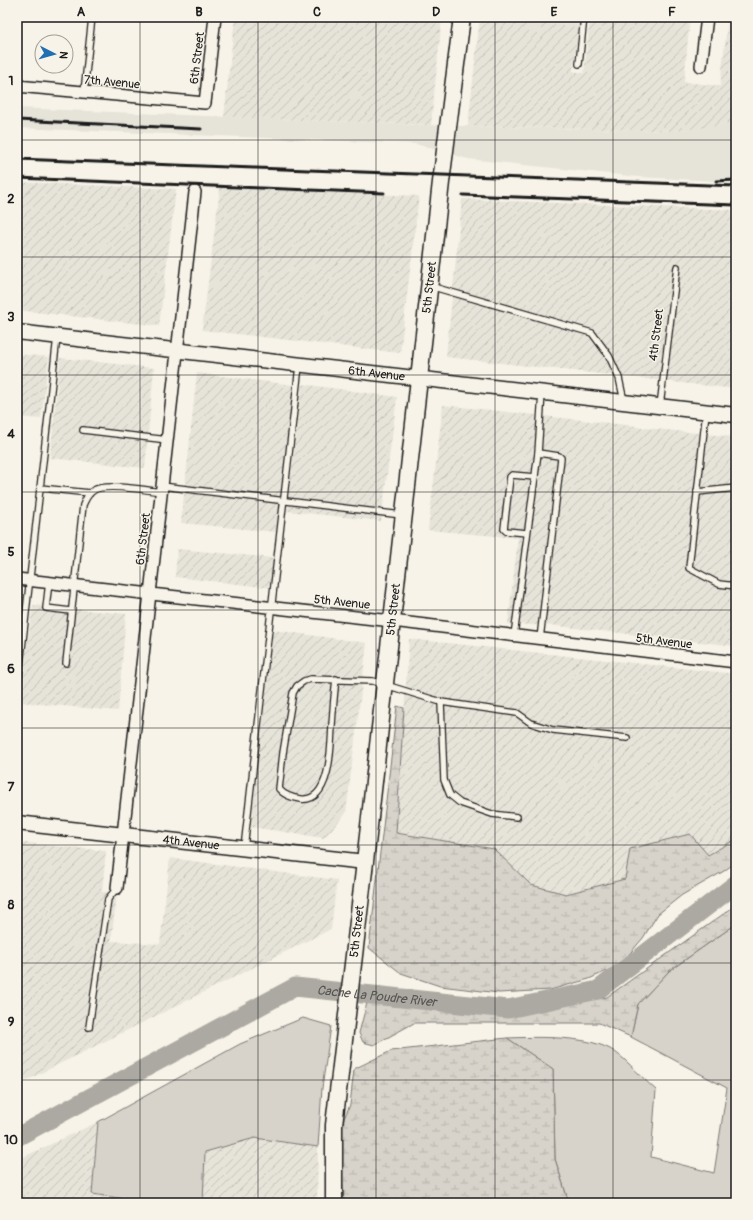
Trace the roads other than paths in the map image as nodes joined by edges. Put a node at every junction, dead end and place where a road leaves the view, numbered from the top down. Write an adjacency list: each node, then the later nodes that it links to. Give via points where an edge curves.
1 (92, 17): 9 (lane)
2 (215, 17): 10 (street, 6th Street)
3 (462, 17): 13 (main road, 5th Street)
4 (584, 17): 6 (lane)
5 (707, 17): 7 (street)
6 (579, 64)
7 (701, 66)
8 (17, 86): 9 (street, 7th Avenue)
9 (84, 92): 10 (street, 7th Avenue)
10 (205, 103)
11 (195, 192): 16 (street, 6th Street)
12 (676, 267): 21 (lane, 4th Street)
13 (430, 286): 18 (main road, 5th Street); 20 (lane, via 592,333 609,356 619,378)
14 (17, 332): 15 (street, 6th Avenue)
15 (57, 337): 16 (street, 6th Avenue); 28 (lane)
16 (178, 351): 17 (street, 6th Avenue); 25 (street, 6th Street)
17 (299, 365): 18 (street, 6th Avenue); 33 (lane)
18 (420, 379): 19 (street, 6th Avenue); 34 (main road, 5th Street)
19 (542, 393): 20 (street, 6th Avenue); 26 (lane)
20 (624, 402): 21 (street, 6th Avenue)
21 (660, 406): 22 (street, 6th Avenue)
22 (706, 412): 23 (street, 6th Avenue); 31 (lane)
23 (736, 415)
24 (83, 430): 25 (lane)
25 (168, 440): 30 (street, 6th Street)
26 (538, 454): 27 (lane); 46 (lane, via 561,458)
27 (535, 477): 35 (lane); 35 (lane, via 510,476 504,529)
28 (40, 488): 32 (lane); 37 (lane)
29 (736, 488): 31 (lane)
30 (162, 489): 32 (lane, via 102,488); 33 (lane); 41 (street, 6th Street)
31 (697, 492): 40 (lane, via 688,568 719,584)
32 (90, 493): 39 (lane, via 83,505)
33 (284, 501): 34 (lane); 42 (lane)
34 (404, 516): 44 (main road, 5th Street)
35 (527, 532): 45 (lane)
36 (17, 579): 37 (street, 5th Avenue)
37 (30, 580): 38 (street, 5th Avenue); 51 (lane)
38 (49, 582): 39 (street, 5th Avenue); 43 (lane, via 46,608)
39 (74, 585): 41 (street, 5th Avenue); 43 (lane)
40 (736, 586)
41 (150, 594): 42 (street, 5th Avenue); 56 (street, 6th Street)
42 (272, 608): 44 (street, 5th Avenue); 57 (lane)
43 (71, 611): 48 (lane)
44 (392, 621): 45 (street, 5th Avenue); 50 (main road, 5th Street)
45 (514, 636): 46 (street, 5th Avenue)
46 (540, 639): 47 (street, 5th Avenue)
47 (736, 662)
48 (66, 663)
49 (336, 679): 49 (lane, via 304,681 293,693 279,789 291,798 305,800 316,795 323,786 329,766); 50 (lane, via 373,681)
50 (385, 686): 52 (lane); 58 (main road, 5th Street)
51 (17, 693)
52 (441, 702): 53 (lane, via 517,713 531,723 553,730); 54 (lane, via 444,780 450,795 460,803 492,814)
53 (627, 738)
54 (517, 817)
55 (17, 823): 56 (street, 4th Avenue)
56 (123, 836): 57 (street, 4th Avenue); 59 (street, 6th Street)
57 (244, 848): 58 (street, 4th Avenue)
58 (365, 862): 61 (main road, 5th Street, via 334,1125)
59 (117, 888): 60 (lane, via 108,899)
60 (89, 1027)
61 (334, 1203)

